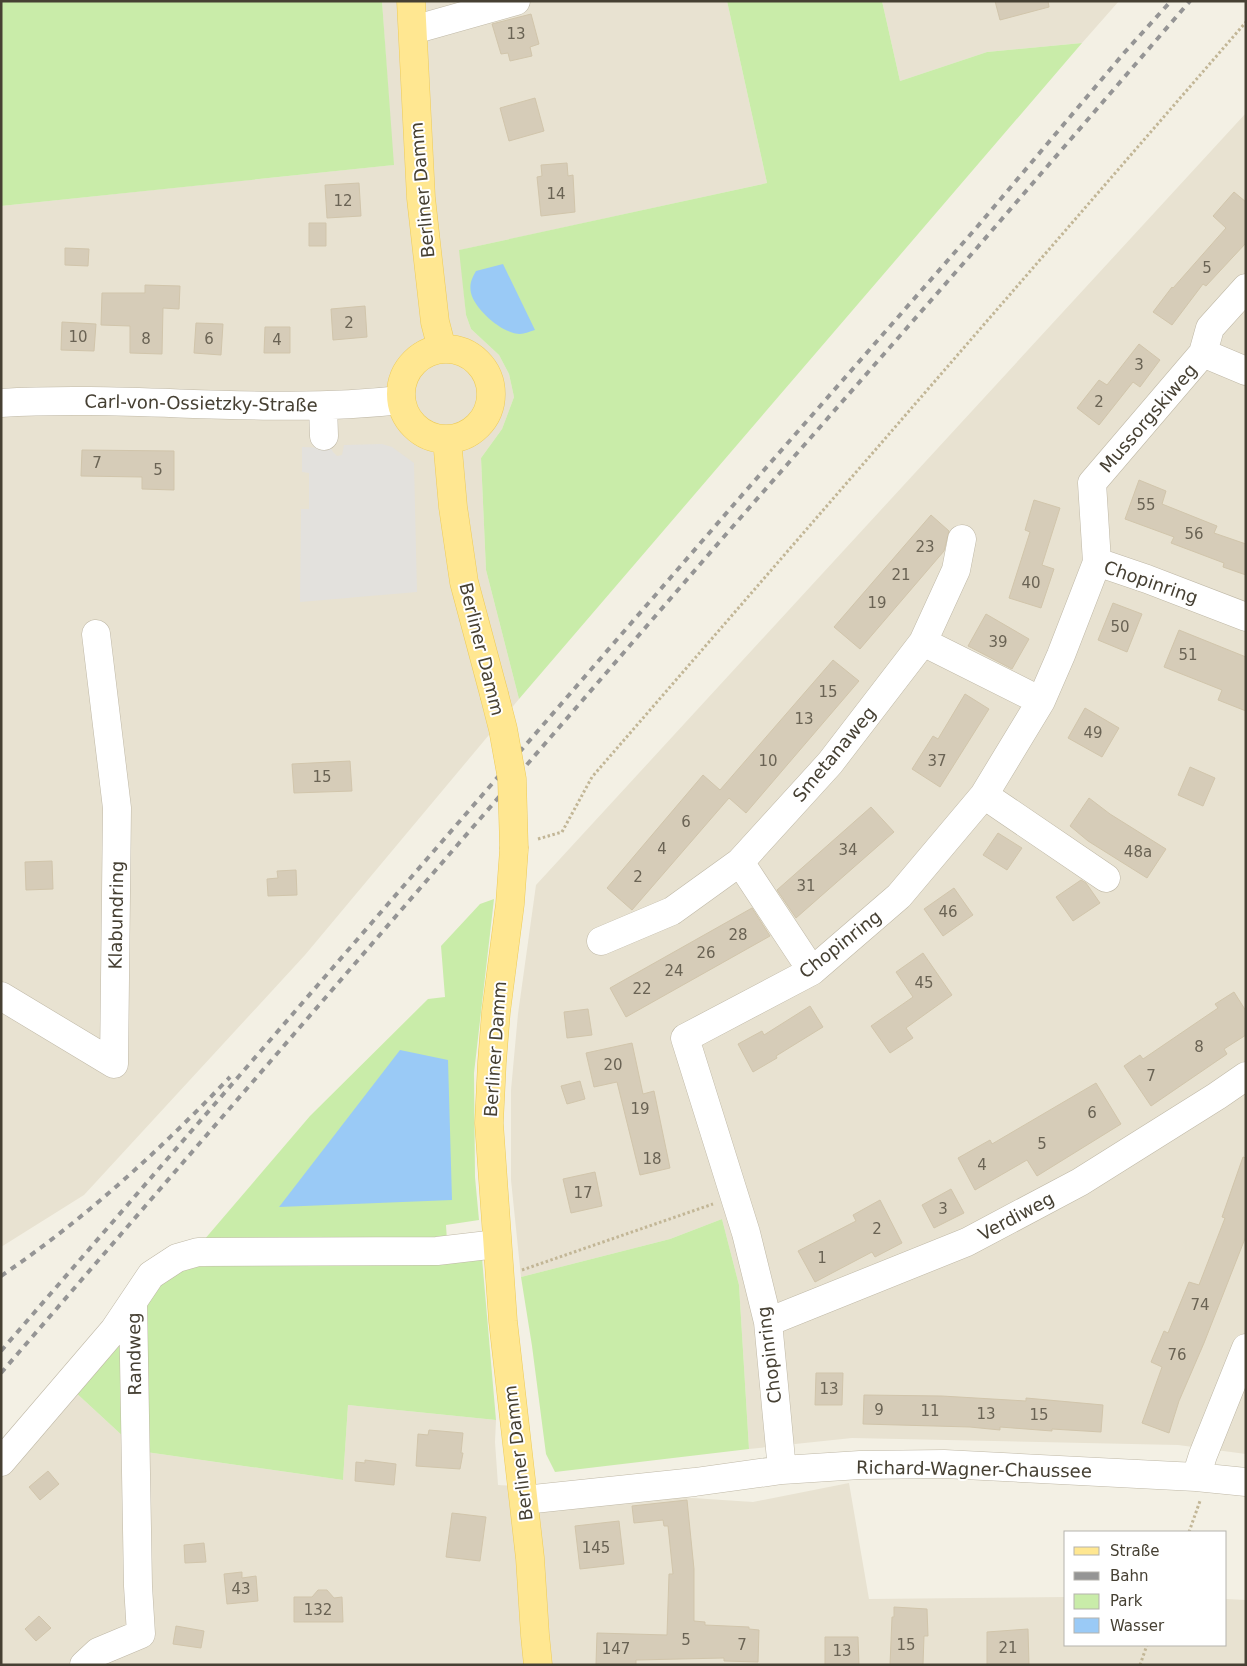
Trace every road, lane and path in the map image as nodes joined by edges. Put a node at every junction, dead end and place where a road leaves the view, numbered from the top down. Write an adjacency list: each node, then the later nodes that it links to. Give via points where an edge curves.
1 (411, 1): 4 (main road, Berliner Damm)
2 (516, 1): 4 (street)
3 (1246, 22): 21 (path, via 592,778 562,832)
4 (413, 30): 6 (main road, Berliner Damm, via 421,198 435,322)
5 (1246, 288): 7 (street, Mussorgskiweg, via 1210,328)
6 (442, 349): 9 (main road, via 430,352 411,365 401,386); 13 (main road, via 456,350 476,360 490,385 490,400 484,418 462,436)
7 (1203, 353): 8 (street); 15 (street, Mussorgskiweg, via 1092,483)
8 (1246, 371)
9 (401, 400): 11 (street, Carl-von-Ossietzky-Straße); 13 (main road, via 411,424 428,436)
10 (1, 403): 11 (street, Carl-von-Ossietzky-Straße, via 69,401)
11 (323, 406): 12 (street)
12 (324, 436)
13 (447, 439): 21 (main road, Berliner Damm, bridge, via 464,582 503,729 512,779)
14 (962, 539): 18 (street, Smetanaweg, via 956,570)
15 (1097, 562): 16 (street, Chopinring); 19 (street, Chopinring)
16 (1246, 617)
17 (96, 634): 26 (street, Klabundring, via 117,808 114,1064)
18 (923, 642): 19 (street); 22 (street, Smetanaweg, via 830,763)
19 (1041, 701): 20 (street, Chopinring)
20 (984, 795): 23 (street); 25 (street, Chopinring, via 899,896)
21 (514, 849): 29 (main road, Berliner Damm, via 496,1012 489,1123)
22 (740, 862): 24 (street, Smetanaweg, via 672,911); 25 (street)
23 (1106, 878)
24 (601, 941)
25 (812, 971): 28 (street, Chopinring, via 685,1038)
26 (1, 996)
27 (1246, 1076): 32 (street, Verdiweg, via 1080,1182 967,1242)
28 (735, 1197): 30 (path); 32 (street, Chopinring)
29 (497, 1244): 31 (street, Randweg, via 437,1251 198,1252 176,1258 151,1275); 38 (main road, Berliner Damm, via 502,1321)
30 (515, 1272)
31 (133, 1302): 34 (street, via 114,1330); 41 (street, Randweg, via 141,1634 98,1652)
32 (768, 1322): 35 (street, Chopinring)
33 (1246, 1348): 36 (street, via 1203,1455)
34 (1, 1462)
35 (782, 1470): 36 (street, Richard-Wagner-Chaussee, via 944,1464); 38 (street, Richard-Wagner-Chaussee)
36 (1202, 1478): 37 (street, Richard-Wagner-Chaussee); 39 (path)
37 (1246, 1482)
38 (524, 1500): 42 (main road, Berliner Damm)
39 (1189, 1531)
40 (1147, 1646): 43 (path)
41 (84, 1665)
42 (538, 1665)
43 (1140, 1665)

